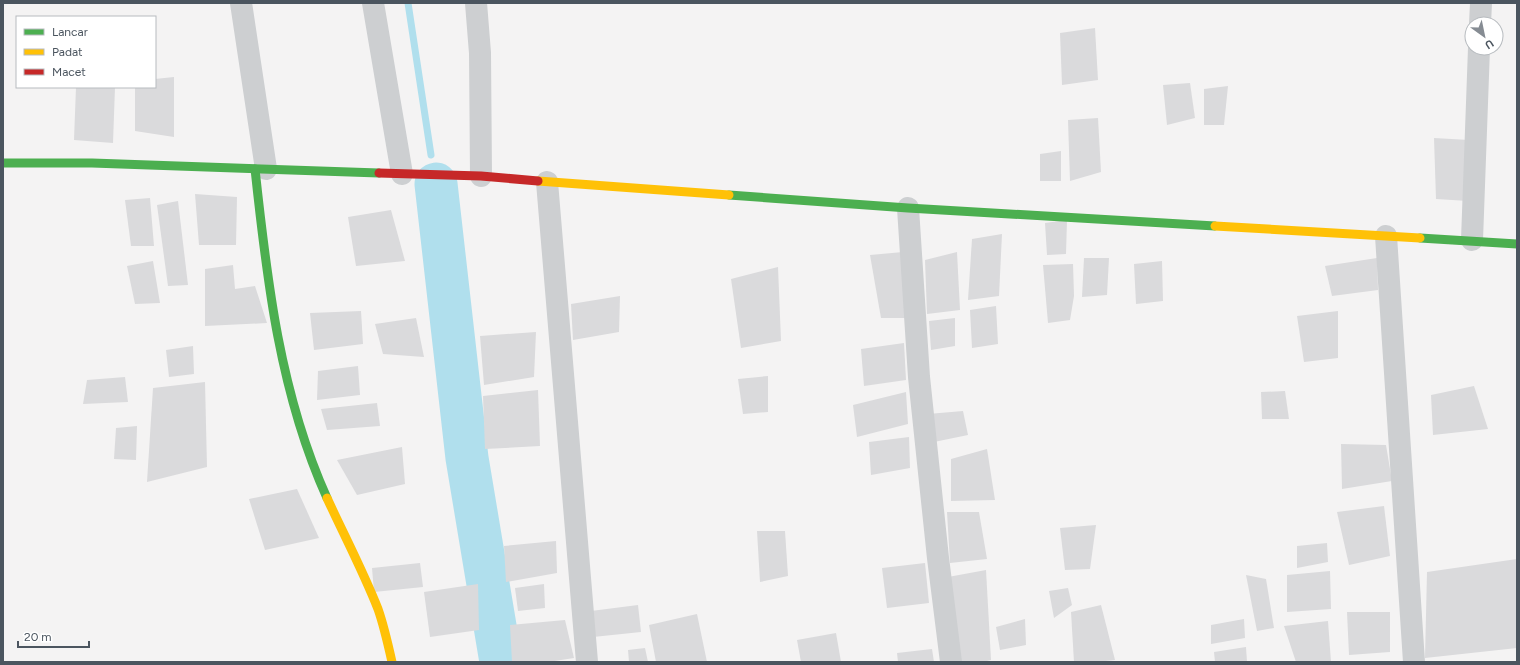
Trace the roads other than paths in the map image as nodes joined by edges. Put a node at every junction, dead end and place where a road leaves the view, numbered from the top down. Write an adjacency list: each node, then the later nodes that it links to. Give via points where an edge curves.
1 (241, 3): 8 (street)
2 (373, 3): 9 (street)
3 (476, 3): 10 (street, via 480,53)
4 (1481, 3): 5 (street)
5 (1480, 16)
6 (1480, 56): 14 (street)
7 (3, 163): 8 (street, via 92,163)
8 (260, 169): 9 (street); 16 (street, via 264,257 290,398 311,462 378,610)
9 (412, 174): 10 (street)
10 (482, 176): 11 (street)
11 (547, 182): 12 (street); 17 (street)
12 (908, 208): 13 (street); 18 (street, via 918,376)
13 (1386, 236): 14 (street); 19 (street)
14 (1472, 240): 15 (street)
15 (1517, 244)
16 (392, 662)
17 (587, 662)
18 (951, 662)
19 (1414, 662)

